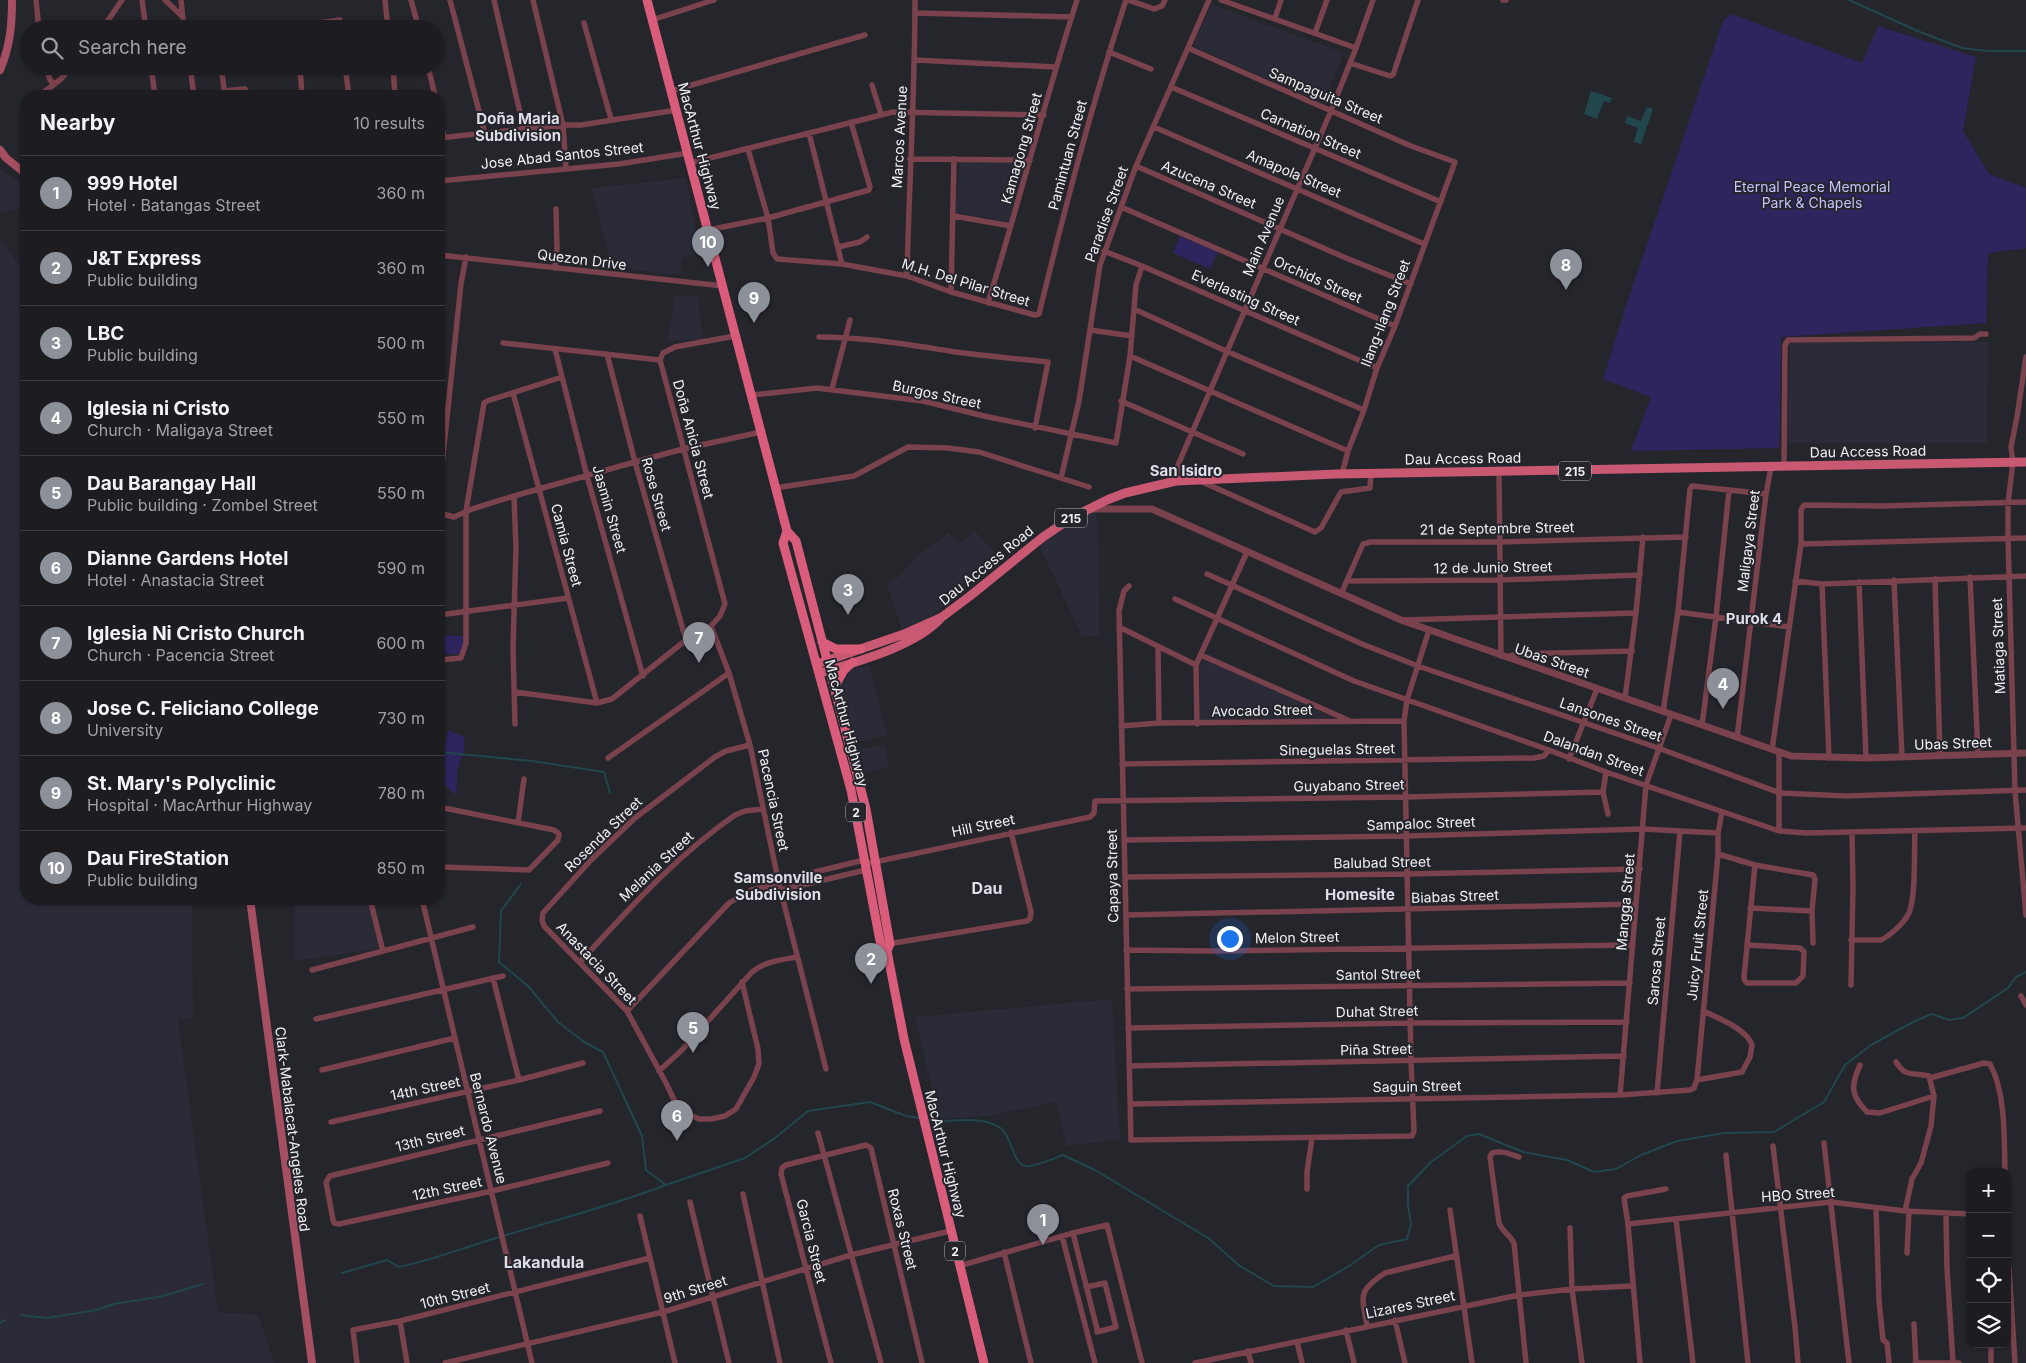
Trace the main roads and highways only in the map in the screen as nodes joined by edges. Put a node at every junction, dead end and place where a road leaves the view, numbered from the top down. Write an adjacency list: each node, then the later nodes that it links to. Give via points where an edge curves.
1 (12, 0): 3 (main road, via 10,36)
2 (647, 0): 7 (highway, MacArthur Highway / 2)
3 (0, 70)
4 (0, 150): 5 (main road)
5 (20, 169)
6 (2026, 462): 8 (main road, Dau Access Road / 215, via 1342,474 1176,481 1124,493 1088,509 1048,533)
7 (787, 531): 9 (highway, MacArthur Highway / 2, via 796,541); 13 (highway, MacArthur Highway / 2, via 783,543)
8 (942, 618): 10 (main road, Dau Access Road / 215); 11 (main road, Dau Access Road / 215, via 915,639)
9 (822, 642): 10 (highway, via 836,649); 12 (highway, MacArthur Highway / 2)
10 (861, 650): 12 (main road, Dau Access Road / 215)
11 (853, 662): 12 (main road, Dau Access Road / 215); 14 (highway)
12 (829, 666): 13 (main road, Dau Access Road / 215); 14 (highway, MacArthur Highway / 2)
13 (818, 669): 16 (highway, MacArthur Highway / 2, via 851,790)
14 (835, 686): 16 (highway, MacArthur Highway / 2, via 866,809)
15 (251, 905): 17 (main road, Clark-Mabalacat-Angeles Road)
16 (886, 947): 18 (highway, MacArthur Highway / 2, via 904,1039)
17 (312, 1363)
18 (984, 1363)

